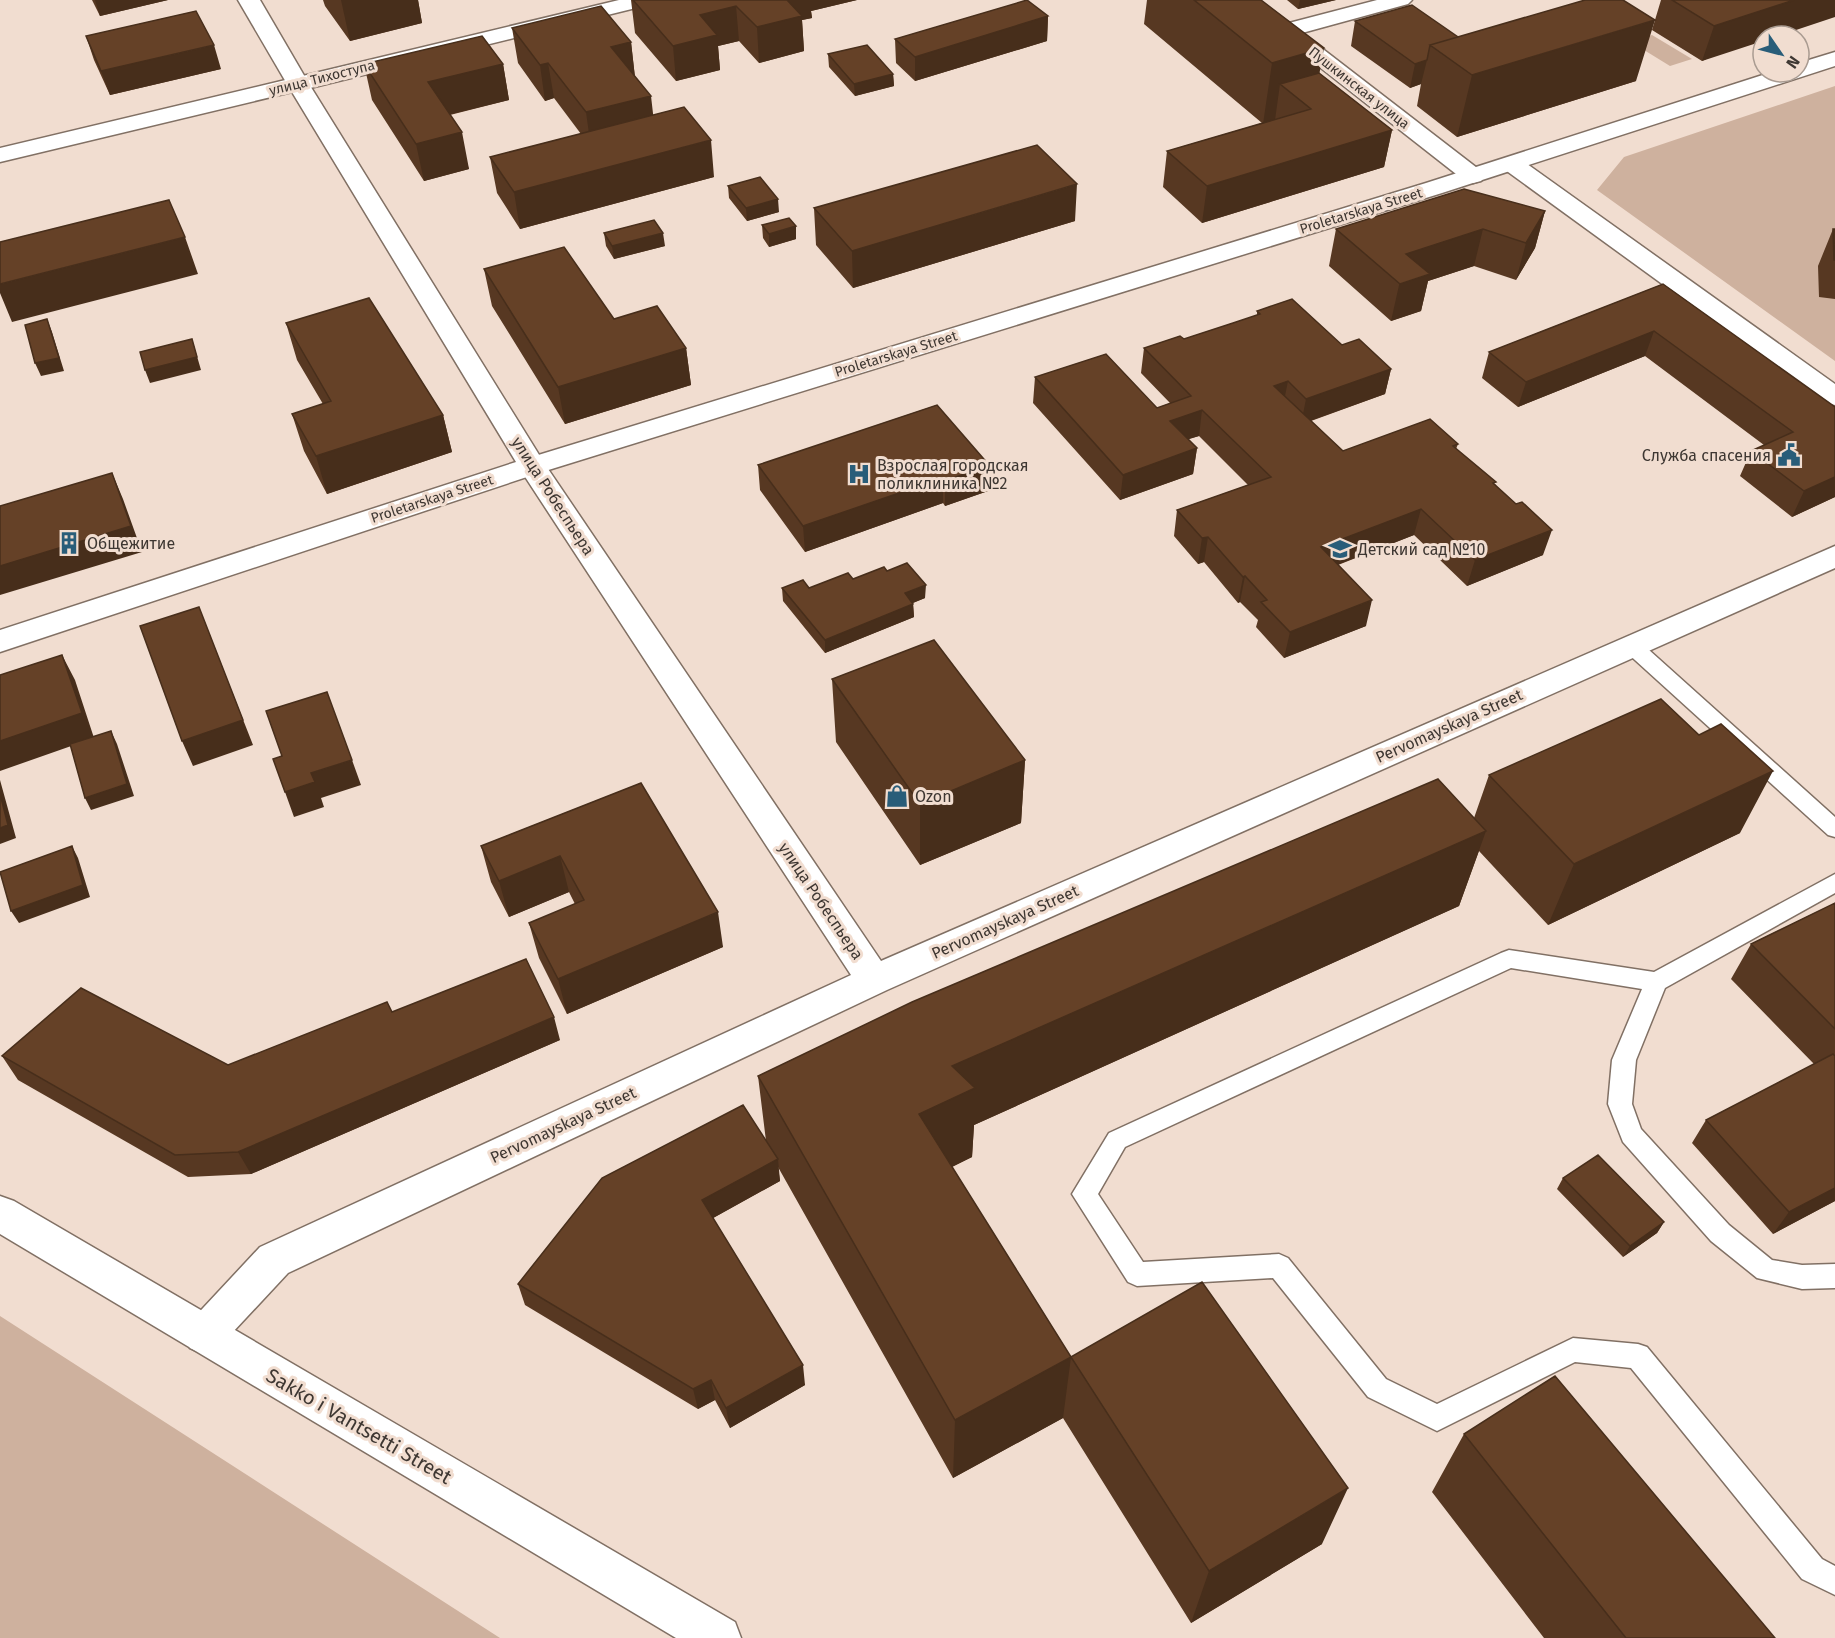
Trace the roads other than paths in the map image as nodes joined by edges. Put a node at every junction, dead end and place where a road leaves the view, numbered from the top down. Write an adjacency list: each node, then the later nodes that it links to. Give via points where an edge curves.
1 (249, 0): 8 (main road, улица Робеспьера)
2 (645, 0): 8 (main road, улица Тихоступа)
3 (1245, 0): 5 (main road, Пушкинская улица)
4 (1401, 0): 5 (main road)
5 (1285, 31): 12 (main road, Пушкинская улица)
6 (1835, 59): 7 (main road)
7 (1811, 66)
8 (298, 84): 10 (main road, улица Тихоступа); 14 (main road, улица Робеспьера)
9 (1757, 84): 11 (main road, Proletarskaya Street)
10 (0, 155)
11 (1512, 164): 12 (main road, Proletarskaya Street); 13 (main road)
12 (1473, 176): 14 (main road, Proletarskaya Street)
13 (1835, 397)
14 (532, 466): 16 (main road, Proletarskaya Street); 20 (main road, улица Робеспьера)
15 (1835, 556): 17 (main road, Pervomayskaya Street)
16 (0, 641)
17 (1632, 646): 18 (lane); 20 (main road, Pervomayskaya Street)
18 (1835, 829)
19 (1835, 883): 21 (lane)
20 (874, 980): 24 (main road, Pervomayskaya Street, via 274,1260)
21 (1656, 981): 23 (lane, via 1624,1060 1620,1104 1631,1135 1720,1233 1766,1270 1802,1277); 25 (lane, via 1509,959 1117,1140 1084,1194 1137,1275 1279,1266 1377,1388 1437,1418 1573,1350 1638,1356 1812,1569)
22 (0, 1213): 24 (main road, Sakko i Vantsetti Street)
23 (1835, 1276)
24 (204, 1335): 26 (main road, Sakko i Vantsetti Street)
25 (1835, 1581)
26 (719, 1638)

